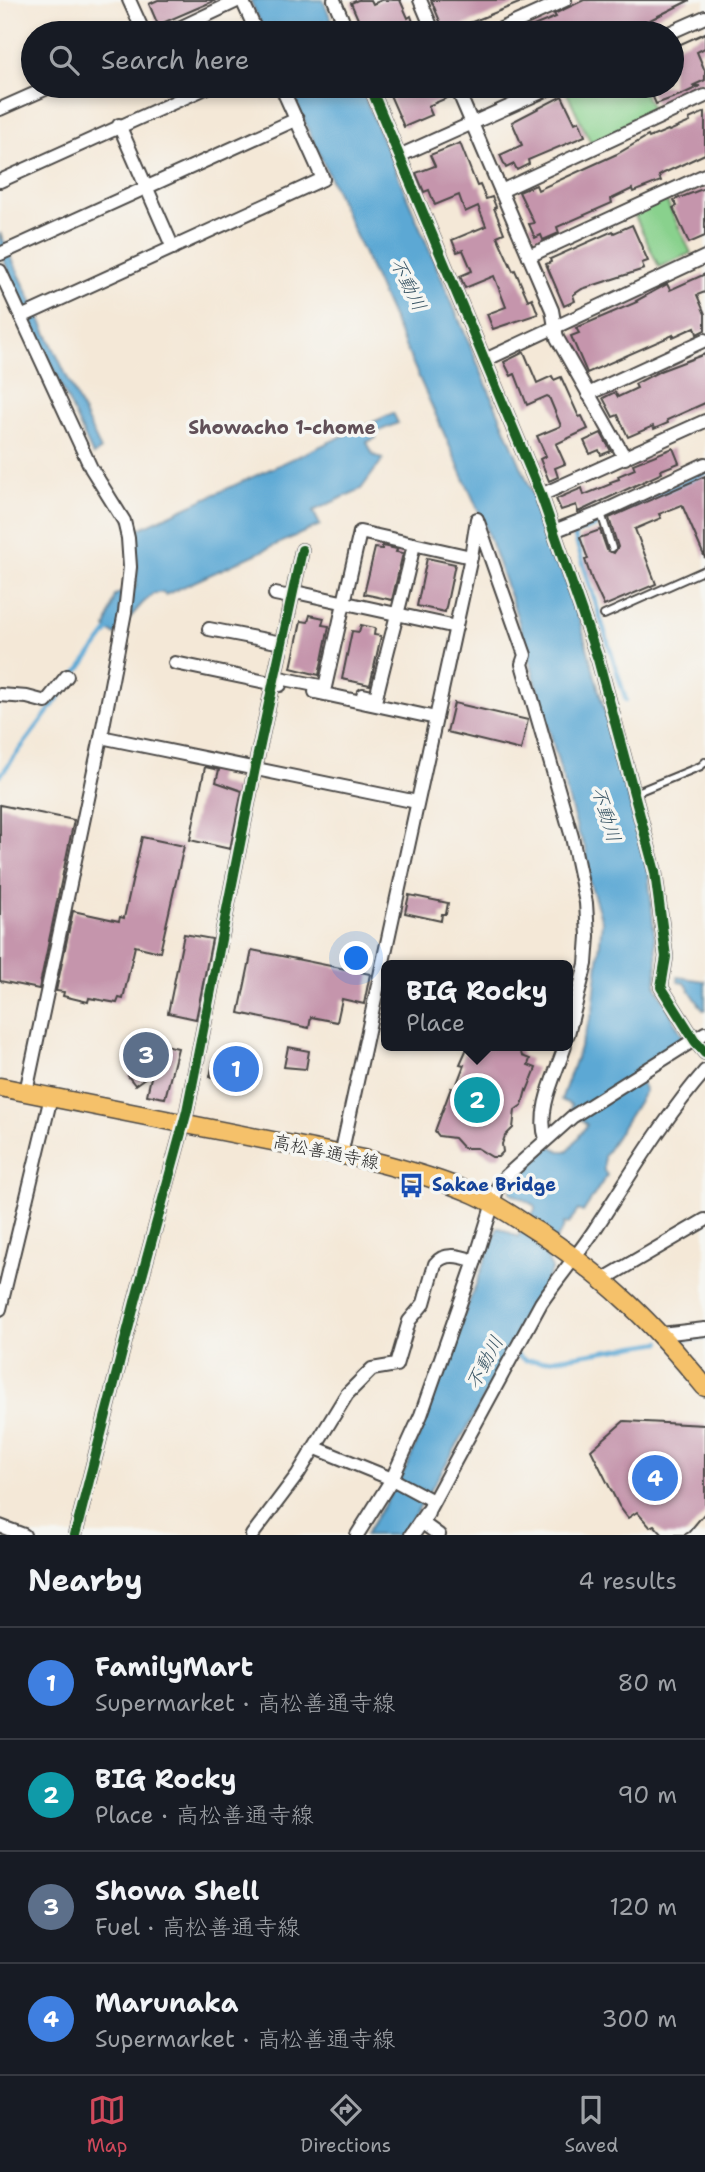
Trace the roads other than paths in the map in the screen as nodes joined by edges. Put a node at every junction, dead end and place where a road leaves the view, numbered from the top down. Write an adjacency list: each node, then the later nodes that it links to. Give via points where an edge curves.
1 (129, 0): 7 (street)
2 (240, 0): 8 (street); 9 (street)
3 (334, 0): 10 (street)
4 (420, 0): 11 (street)
5 (565, 0): 12 (street)
6 (705, 17): 13 (street)
7 (139, 21)
8 (195, 21)
9 (251, 21)
10 (343, 21)
11 (429, 21)
12 (519, 21)
13 (684, 26)
14 (705, 96): 29 (street)
15 (25, 98): 21 (street)
16 (182, 98): 24 (street)
17 (287, 98): 22 (street)
18 (375, 98): 25 (street)
19 (461, 98): 23 (street)
20 (529, 98): 23 (street)
21 (0, 109)
22 (297, 119): 28 (street); 30 (street, via 323,179)
23 (472, 124): 25 (street); 29 (street)
24 (120, 125): 27 (street); 28 (street)
25 (399, 156): 38 (street)
26 (705, 174): 32 (street)
27 (0, 181)
28 (147, 187): 30 (street); 31 (street)
29 (501, 191): 32 (street)
30 (173, 248): 35 (street)
31 (5, 252)
32 (529, 256): 36 (street)
33 (705, 257): 36 (street)
34 (1, 275): 35 (street)
35 (28, 313): 65 (street, via 91,468 124,521 128,538 129,588)
36 (556, 325): 38 (street); 39 (street, via 557,338)
37 (705, 340): 39 (street)
38 (485, 359): 43 (street)
39 (589, 394): 41 (street)
40 (705, 421): 41 (street)
41 (625, 458): 43 (street)
42 (705, 464): 44 (street)
43 (541, 495): 45 (street)
44 (600, 513): 45 (street); 47 (lane)
45 (554, 531): 68 (street, via 598,659)
46 (414, 544): 49 (street); 53 (street, via 360,532); 54 (street)
47 (612, 548)
48 (302, 550): 52 (street)
49 (471, 557): 56 (street); 72 (street, via 477,519 525,655 522,664 572,837 586,903 586,964)
50 (705, 570): 55 (lane)
51 (275, 594): 52 (street)
52 (292, 595): 53 (street); 58 (street)
53 (345, 603): 54 (street); 62 (street)
54 (397, 614): 56 (street); 62 (street, via 376,698)
55 (604, 615)
56 (456, 627): 64 (street)
57 (209, 629): 58 (street)
58 (282, 643): 61 (street)
59 (175, 663): 61 (street)
60 (67, 676): 63 (street, via 46,702)
61 (274, 681): 62 (street); 64 (street); 67 (street)
62 (325, 687)
63 (0, 695)
64 (436, 718): 69 (street)
65 (101, 737): 67 (street); 78 (street)
66 (705, 762): 68 (lane)
67 (255, 768): 69 (street); 80 (street)
68 (635, 793): 73 (street, via 655,872 665,945 661,987)
69 (417, 802): 70 (street)
70 (383, 960)
71 (381, 969): 82 (street)
72 (573, 1015)
73 (700, 1037): 75 (street); 81 (street, via 572,1117)
74 (563, 1051): 81 (street, via 548,1097 542,1128)
75 (705, 1052)
76 (705, 1071): 85 (street)
77 (0, 1087): 78 (main road, 高松善通寺線)
78 (26, 1092): 79 (main road, 高松善通寺線)
79 (51, 1097): 80 (main road, 高松善通寺線); 88 (street)
80 (184, 1123): 82 (main road, 高松善通寺線); 97 (street)
81 (546, 1139): 83 (street, via 505,1177)
82 (341, 1155): 83 (main road, 高松善通寺線, via 413,1172)
83 (493, 1204): 85 (main road, 高松善通寺線); 86 (street)
84 (705, 1220): 87 (street)
85 (575, 1256): 87 (main road, 高松善通寺線); 94 (street, via 541,1303)
86 (475, 1261): 92 (street, via 461,1256 439,1259 424,1303 409,1321 396,1365 368,1371 347,1394); 93 (street)
87 (604, 1279): 90 (main road, 高松善通寺線)
88 (0, 1309)
89 (705, 1329): 90 (street)
90 (665, 1339): 91 (main road, 高松善通寺線)
91 (705, 1387)
92 (316, 1448): 93 (street); 98 (street)
93 (395, 1481): 94 (street); 99 (street)
94 (427, 1509): 100 (street); 101 (street)
95 (0, 1526): 96 (street)
96 (24, 1535)
97 (75, 1535)
98 (252, 1535)
99 (357, 1535)
100 (412, 1535)
101 (439, 1535)

